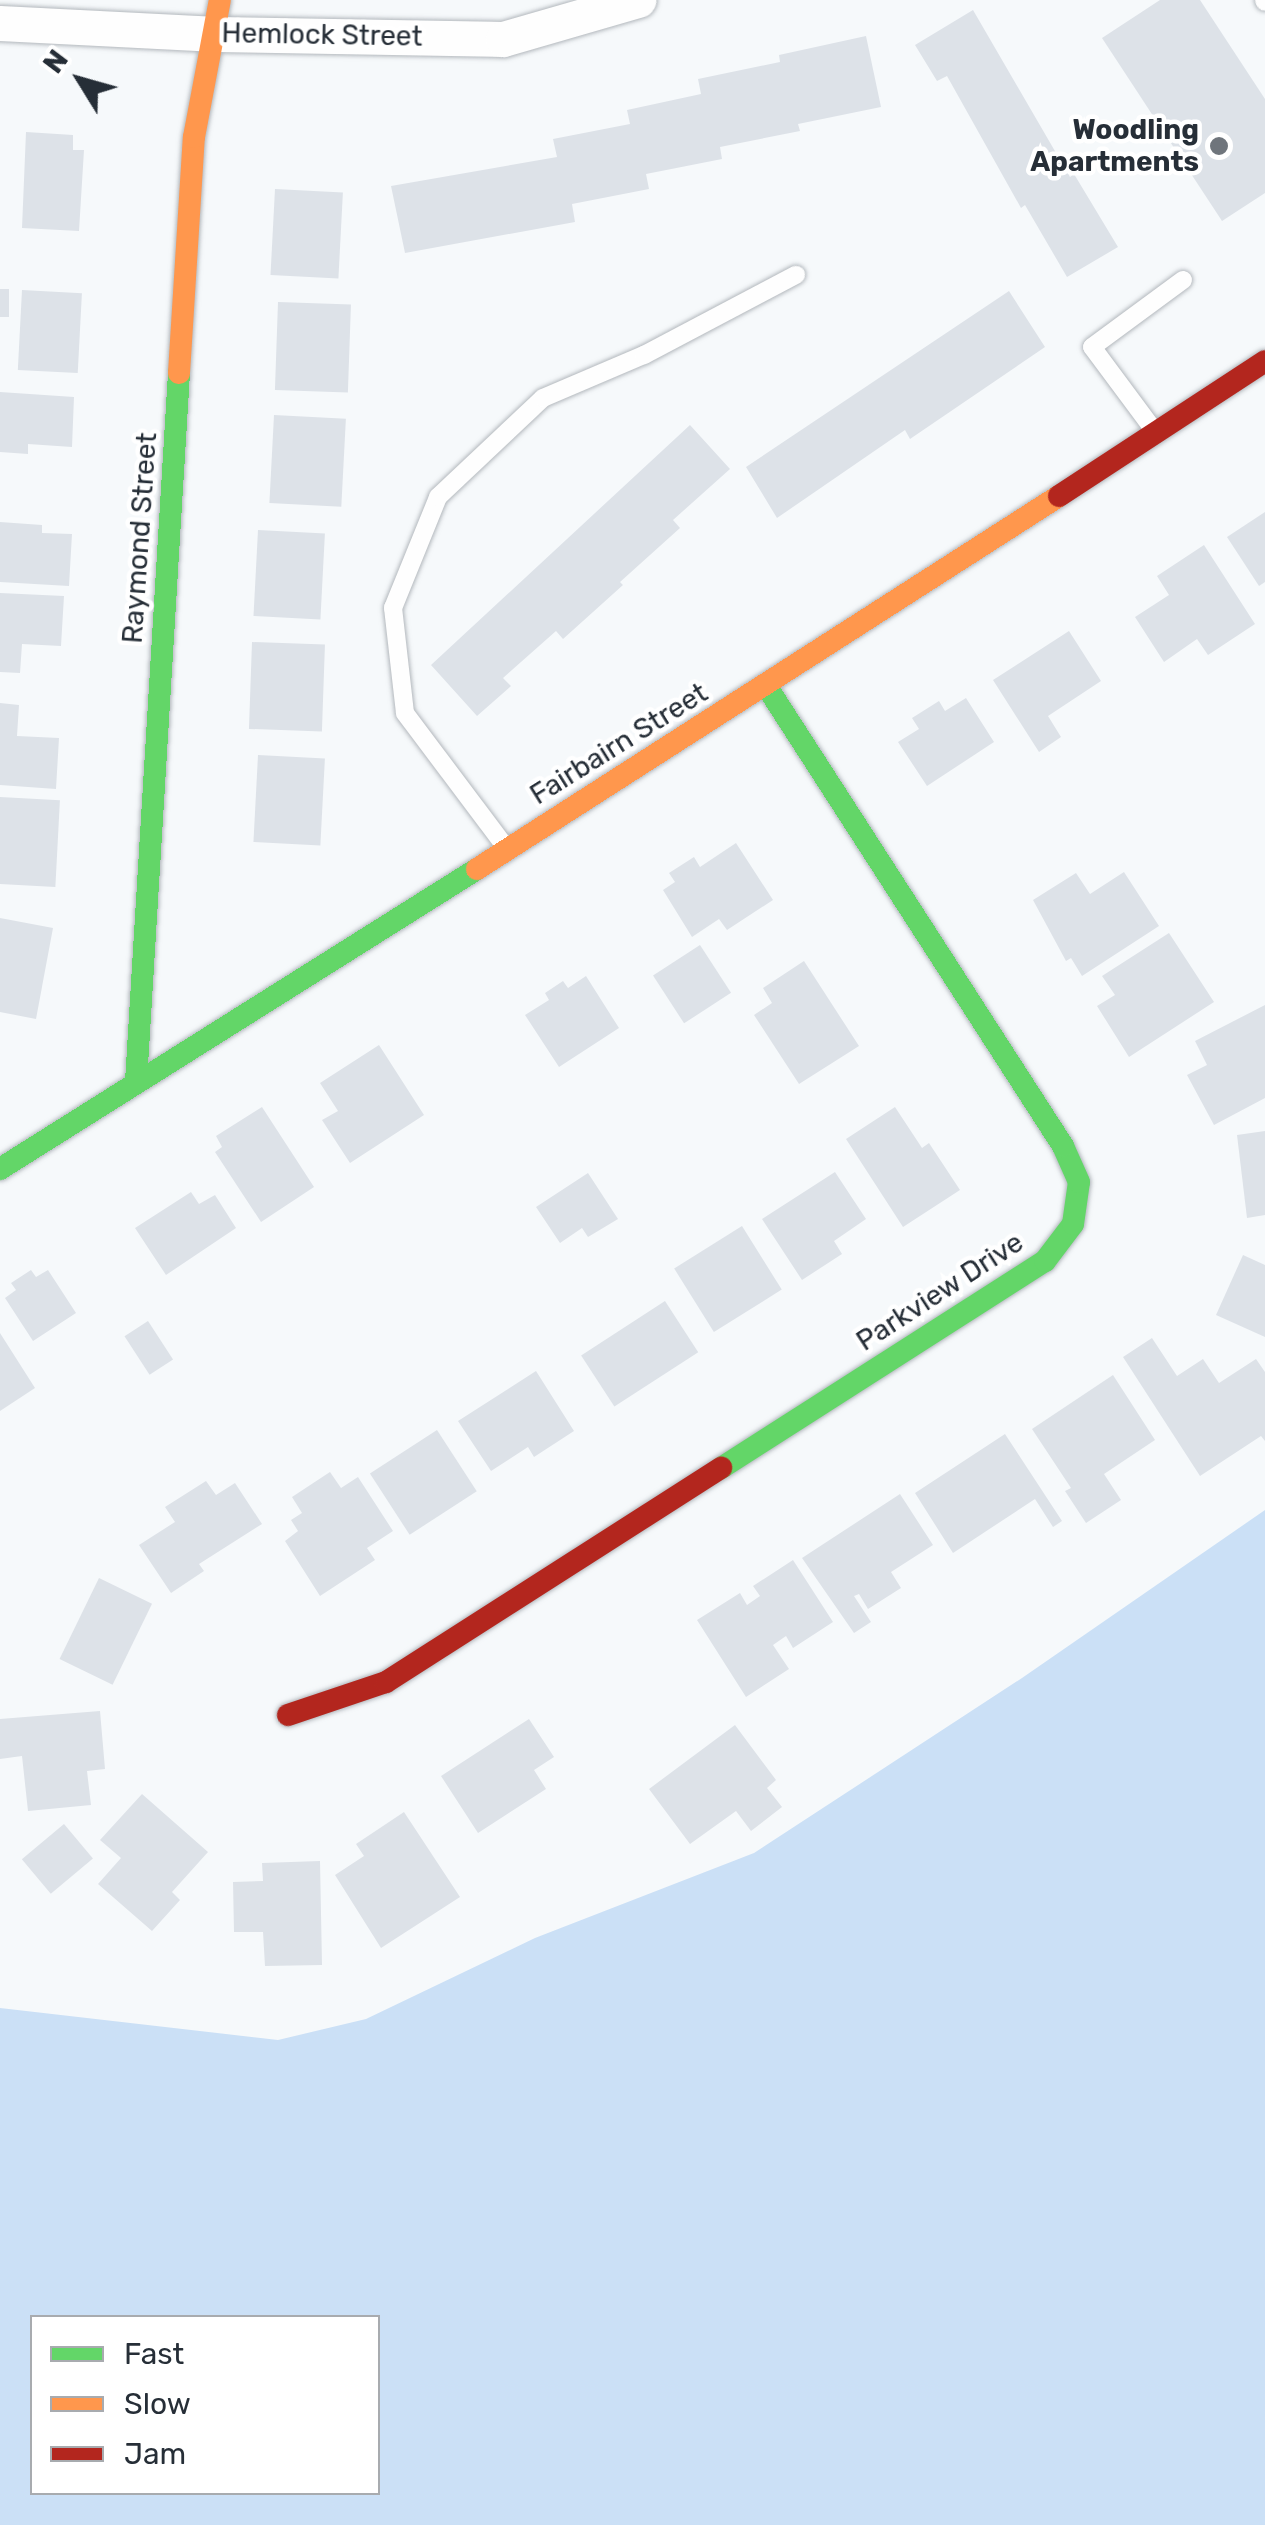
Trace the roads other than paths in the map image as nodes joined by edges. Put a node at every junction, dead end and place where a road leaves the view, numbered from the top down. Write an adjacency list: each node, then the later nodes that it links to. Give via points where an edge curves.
1 (638, 0): 2 (street, Hemlock Street, via 503,38)
2 (219, 17): 3 (street, Hemlock Street); 10 (street, Raymond Street, via 194,138)
3 (0, 23)
4 (796, 275): 9 (lane, via 644,355 544,398 438,497 393,608 406,712)
5 (1182, 280): 7 (lane, via 1092,347)
6 (1265, 361): 7 (street, Fairbairn Street)
7 (1156, 432): 8 (street, Fairbairn Street)
8 (766, 687): 9 (street, Fairbairn Street); 12 (street, Parkview Drive, via 1063,1146 1079,1182 1074,1224 1045,1261 386,1682)
9 (507, 849): 10 (street, Fairbairn Street)
10 (136, 1082): 11 (street, Fairbairn Street)
11 (0, 1169)
12 (288, 1715)

